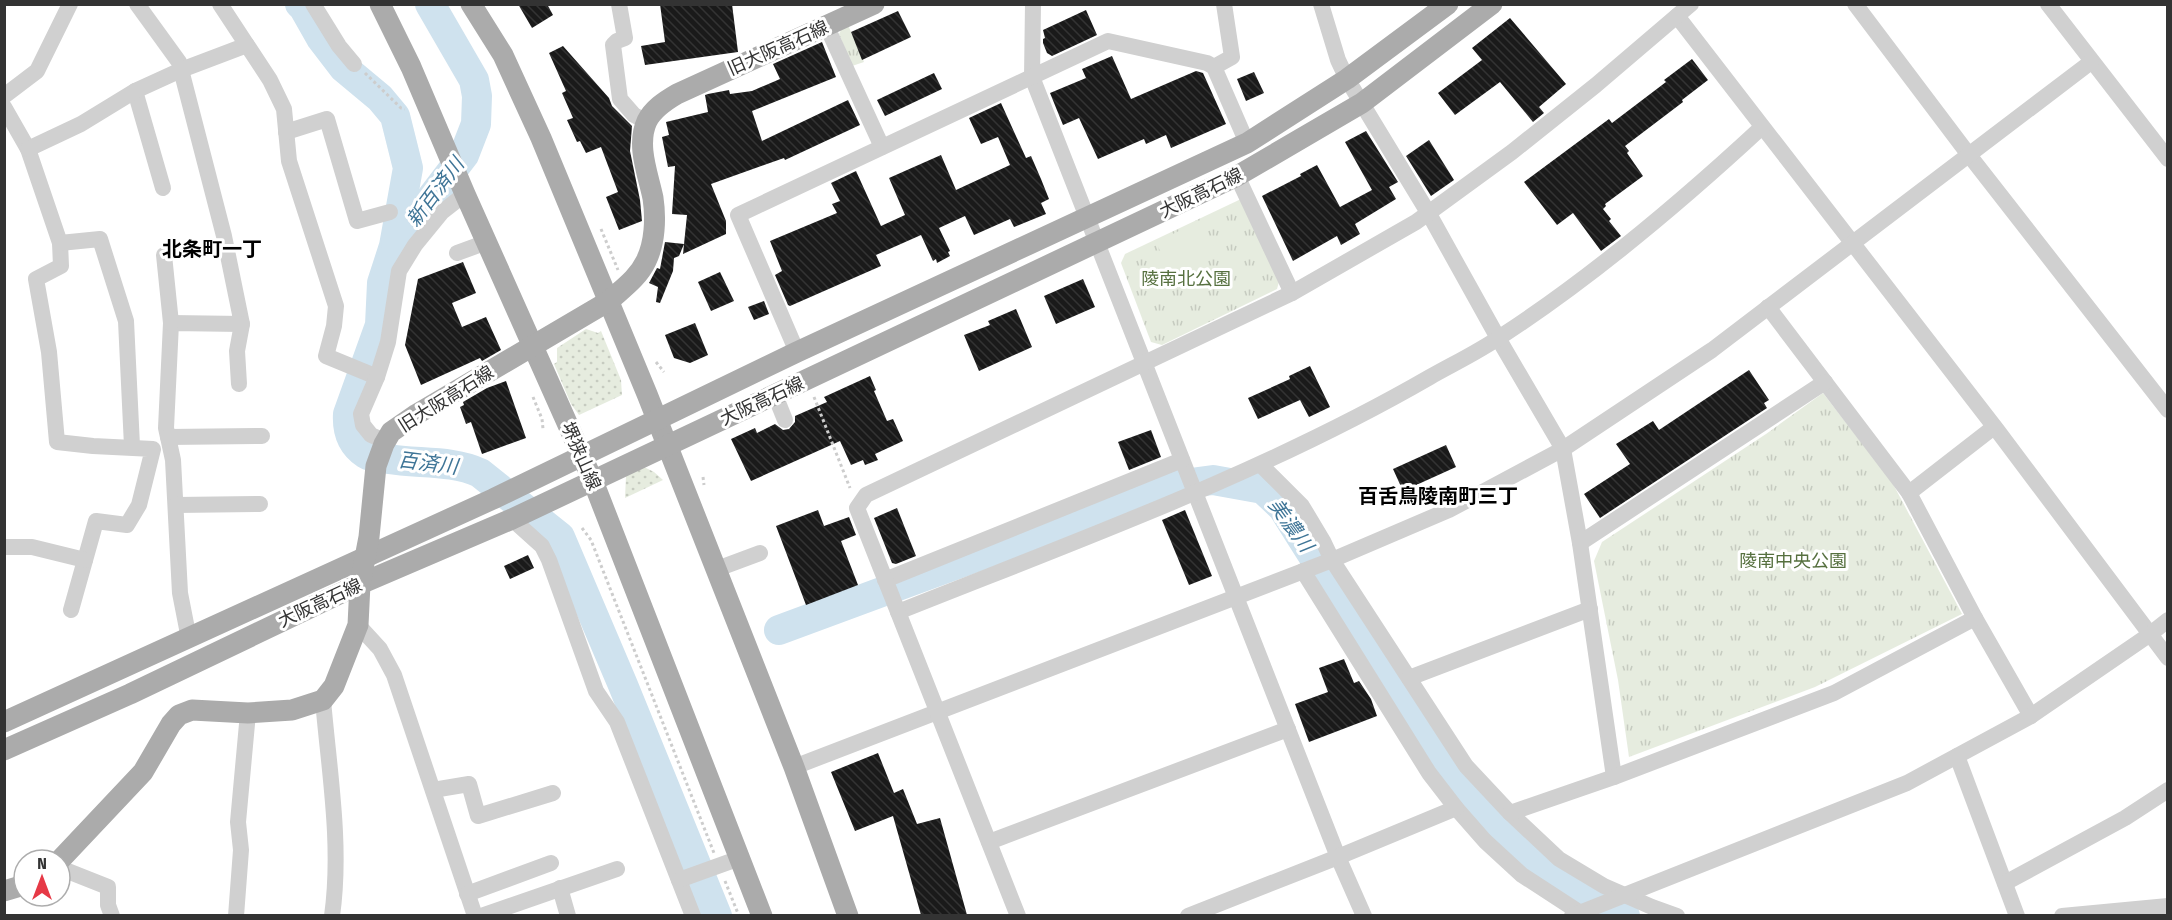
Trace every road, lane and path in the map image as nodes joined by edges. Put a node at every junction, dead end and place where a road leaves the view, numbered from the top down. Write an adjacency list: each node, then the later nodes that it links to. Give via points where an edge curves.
1 (70, 4): 27 (street, via 37,71)
2 (137, 4): 23 (street)
3 (220, 4): 19 (street)
4 (313, 4): 21 (street)
5 (380, 4): 41 (main road, 堺狭山線)
6 (471, 4): 52 (main road, via 503,55)
7 (619, 4): 31 (street, via 625,38 613,45 620,99 634,115)
8 (874, 4): 18 (main road, 旧大阪高石線)
9 (1033, 4): 24 (street)
10 (1224, 4): 22 (street, via 1232,57)
11 (1321, 4): 25 (street)
12 (1448, 4): 25 (main road, 大阪高石線)
13 (1492, 4): 28 (main road, 大阪高石線)
14 (1690, 4): 17 (street)
15 (1855, 4): 37 (street)
16 (2048, 4): 20 (street)
17 (1677, 16): 32 (street); 43 (street, via 1596,85)
18 (827, 27): 31 (main road, 旧大阪高石線, via 677,94 662,103); 35 (street)
19 (247, 45): 23 (street); 33 (street, via 284,109)
20 (2091, 62): 37 (street); 38 (street)
21 (354, 64): 30 (path)
22 (1214, 68): 24 (street, via 1208,63 1107,41); 34 (street)
23 (181, 70): 26 (street); 55 (street, via 224,236)
24 (1032, 77): 35 (street); 44 (street)
25 (1347, 79): 28 (street); 34 (main road, 大阪高石線)
26 (135, 91): 36 (street, via 81,124); 40 (street)
27 (4, 96)
28 (1362, 103): 39 (main road, 大阪高石線); 43 (street)
29 (4, 107): 36 (street)
30 (405, 109)
31 (647, 122): 52 (main road, 旧大阪高石線, via 642,141 653,199 653,237 636,277)
32 (1762, 127): 48 (street); 56 (street, via 1633,240)
33 (286, 132): 42 (street, via 327,119 357,221); 62 (street, via 290,161 336,306 326,356)
34 (1247, 143): 44 (main road, 大阪高石線)
35 (882, 147): 59 (street, via 738,215)
36 (28, 149): 46 (street)
37 (1969, 155): 48 (street); 68 (street)
38 (2168, 159)
39 (1237, 176): 47 (main road, 大阪高石線); 51 (street)
40 (163, 188)
41 (462, 188): 45 (main road, 堺狭山線); 62 (street, via 399,271 388,342)
42 (390, 212)
43 (1429, 214): 51 (street); 56 (street)
44 (1088, 216): 47 (street); 59 (main road, 大阪高石線)
45 (487, 242): 49 (street); 57 (main road, 堺狭山線)
46 (60, 243): 77 (street, via 100,239 126,321); 77 (street, via 61,266 36,279 49,352 57,442)
47 (1098, 244): 60 (street); 67 (main road, 大阪高石線)
48 (1852, 244): 53 (street); 71 (street)
49 (457, 253)
50 (164, 255): 54 (street)
51 (1292, 293): 60 (street)
52 (609, 301): 57 (main road, 旧大阪高石線); 69 (main road)
53 (1768, 307): 63 (street); 78 (street, via 1712,350)
54 (171, 323): 55 (street); 73 (street)
55 (242, 324): 64 (street, via 237,351)
56 (1498, 338): 78 (street); 81 (street, via 1373,410)
57 (534, 346): 75 (main road, 旧大阪高石線, via 415,410); 79 (main road, 堺狭山線)
58 (652, 352): 61 (path)
59 (797, 352): 69 (main road, 大阪高石線)
60 (1145, 364): 80 (street); 87 (street, via 866,495)
61 (664, 372)
62 (377, 377): 75 (street, via 361,414 371,435)
63 (1825, 382): 83 (street); 90 (street)
64 (239, 384)
65 (530, 389): 72 (path)
66 (813, 392): 87 (path)
67 (774, 395): 70 (street); 76 (main road, 大阪高石線)
68 (2168, 410)
69 (657, 419): 76 (main road); 79 (main road, 大阪高石線)
70 (785, 420)
71 (1994, 427): 83 (street); 107 (street)
72 (543, 429)
73 (168, 436): 74 (street); 86 (street)
74 (262, 436)
75 (384, 442): 93 (main road, 旧大阪高石線, via 376,466)
76 (667, 445): 82 (main road, 大阪高石線); 96 (main road)
77 (132, 446): 94 (street, via 153,449 139,505 127,525 96,522)
78 (1563, 449): 90 (street); 95 (street, via 1449,510)
79 (581, 455): 82 (main road, 堺狭山線); 93 (main road, 大阪高石線)
80 (1182, 460): 84 (street); 98 (street)
81 (1261, 465): 84 (street); 95 (street, via 1302,506)
82 (593, 481): 88 (main road, 大阪高石線); 129 (main road, 堺狭山線)
83 (1909, 492): 104 (street)
84 (1196, 493): 100 (street); 101 (street)
85 (260, 504): 86 (street)
86 (176, 505): 108 (street, via 180,593)
87 (857, 508): 98 (street)
88 (512, 519): 99 (main road, 大阪高石線); 134 (street, via 542,546 549,560 596,691 617,722)
89 (582, 528): 131 (path, via 591,540)
90 (1580, 543): 102 (street)
91 (4, 547): 94 (street, via 32,547)
92 (760, 553): 96 (street)
93 (366, 557): 99 (main road, 旧大阪高石線); 108 (main road, 大阪高石線)
94 (85, 560): 103 (street)
95 (1332, 560): 97 (street); 110 (street)
96 (717, 569): 119 (main road)
97 (1303, 571): 100 (street); 124 (street, via 1429,773)
98 (886, 582): 101 (street)
99 (360, 584): 106 (main road, 旧大阪高石線); 117 (main road, 大阪高石線)
100 (1236, 596): 112 (street); 116 (street)
101 (897, 608): 112 (street)
102 (1590, 609): 110 (street); 120 (street)
103 (71, 610)
104 (1975, 618): 114 (street); 120 (street, via 1834,693)
105 (2168, 620): 107 (street)
106 (358, 625): 111 (main road, 旧大阪高石線, via 334,686); 121 (street, via 380,649 394,675)
107 (2149, 635): 109 (street); 114 (street)
108 (189, 639): 115 (main road, 大阪高石線)
109 (2168, 658)
110 (1409, 678): 125 (street, via 1466,766)
111 (323, 700): 113 (main road, via 292,710); 143 (street, via 334,828 336,883)
112 (938, 711): 119 (street); 126 (street)
113 (248, 713): 127 (main road, via 192,710 179,715 143,772); 142 (street, via 238,822 241,850)
114 (2031, 716): 118 (street)
115 (4, 722)
116 (1288, 729): 126 (street); 128 (street)
117 (4, 750)
118 (1957, 756): 135 (street); 138 (street, via 1907,783)
119 (794, 767): 150 (main road)
120 (1614, 777): 125 (street)
121 (433, 790): 123 (street, via 469,784 478,816); 137 (street)
122 (2168, 790): 135 (street, via 2125,818)
123 (553, 793)
124 (1456, 808): 128 (street); 140 (street, via 1522,874)
125 (1510, 813): 138 (street, via 1558,859)
126 (989, 842): 151 (street)
127 (71, 848)
128 (1338, 857): 152 (street); 153 (street)
129 (741, 858): 131 (street); 149 (main road, 堺狭山線)
130 (551, 863): 137 (street)
131 (713, 868): 134 (street); 148 (path)
132 (617, 869): 136 (street)
133 (72, 873): 141 (street, via 108,887)
134 (683, 879): 147 (street)
135 (2005, 883): 155 (street)
136 (560, 888): 145 (street); 146 (street)
137 (467, 894): 144 (street)
138 (1620, 897): 140 (street); 154 (street)
139 (2168, 906): 156 (street)
140 (1582, 913)
141 (112, 915)
142 (236, 915)
143 (332, 915)
144 (475, 915)
145 (481, 915)
146 (568, 915)
147 (693, 915)
148 (739, 915)
149 (762, 915)
150 (848, 915)
151 (1018, 915)
152 (1188, 915)
153 (1364, 915)
154 (1677, 915)
155 (2017, 915)
156 (2062, 915)

